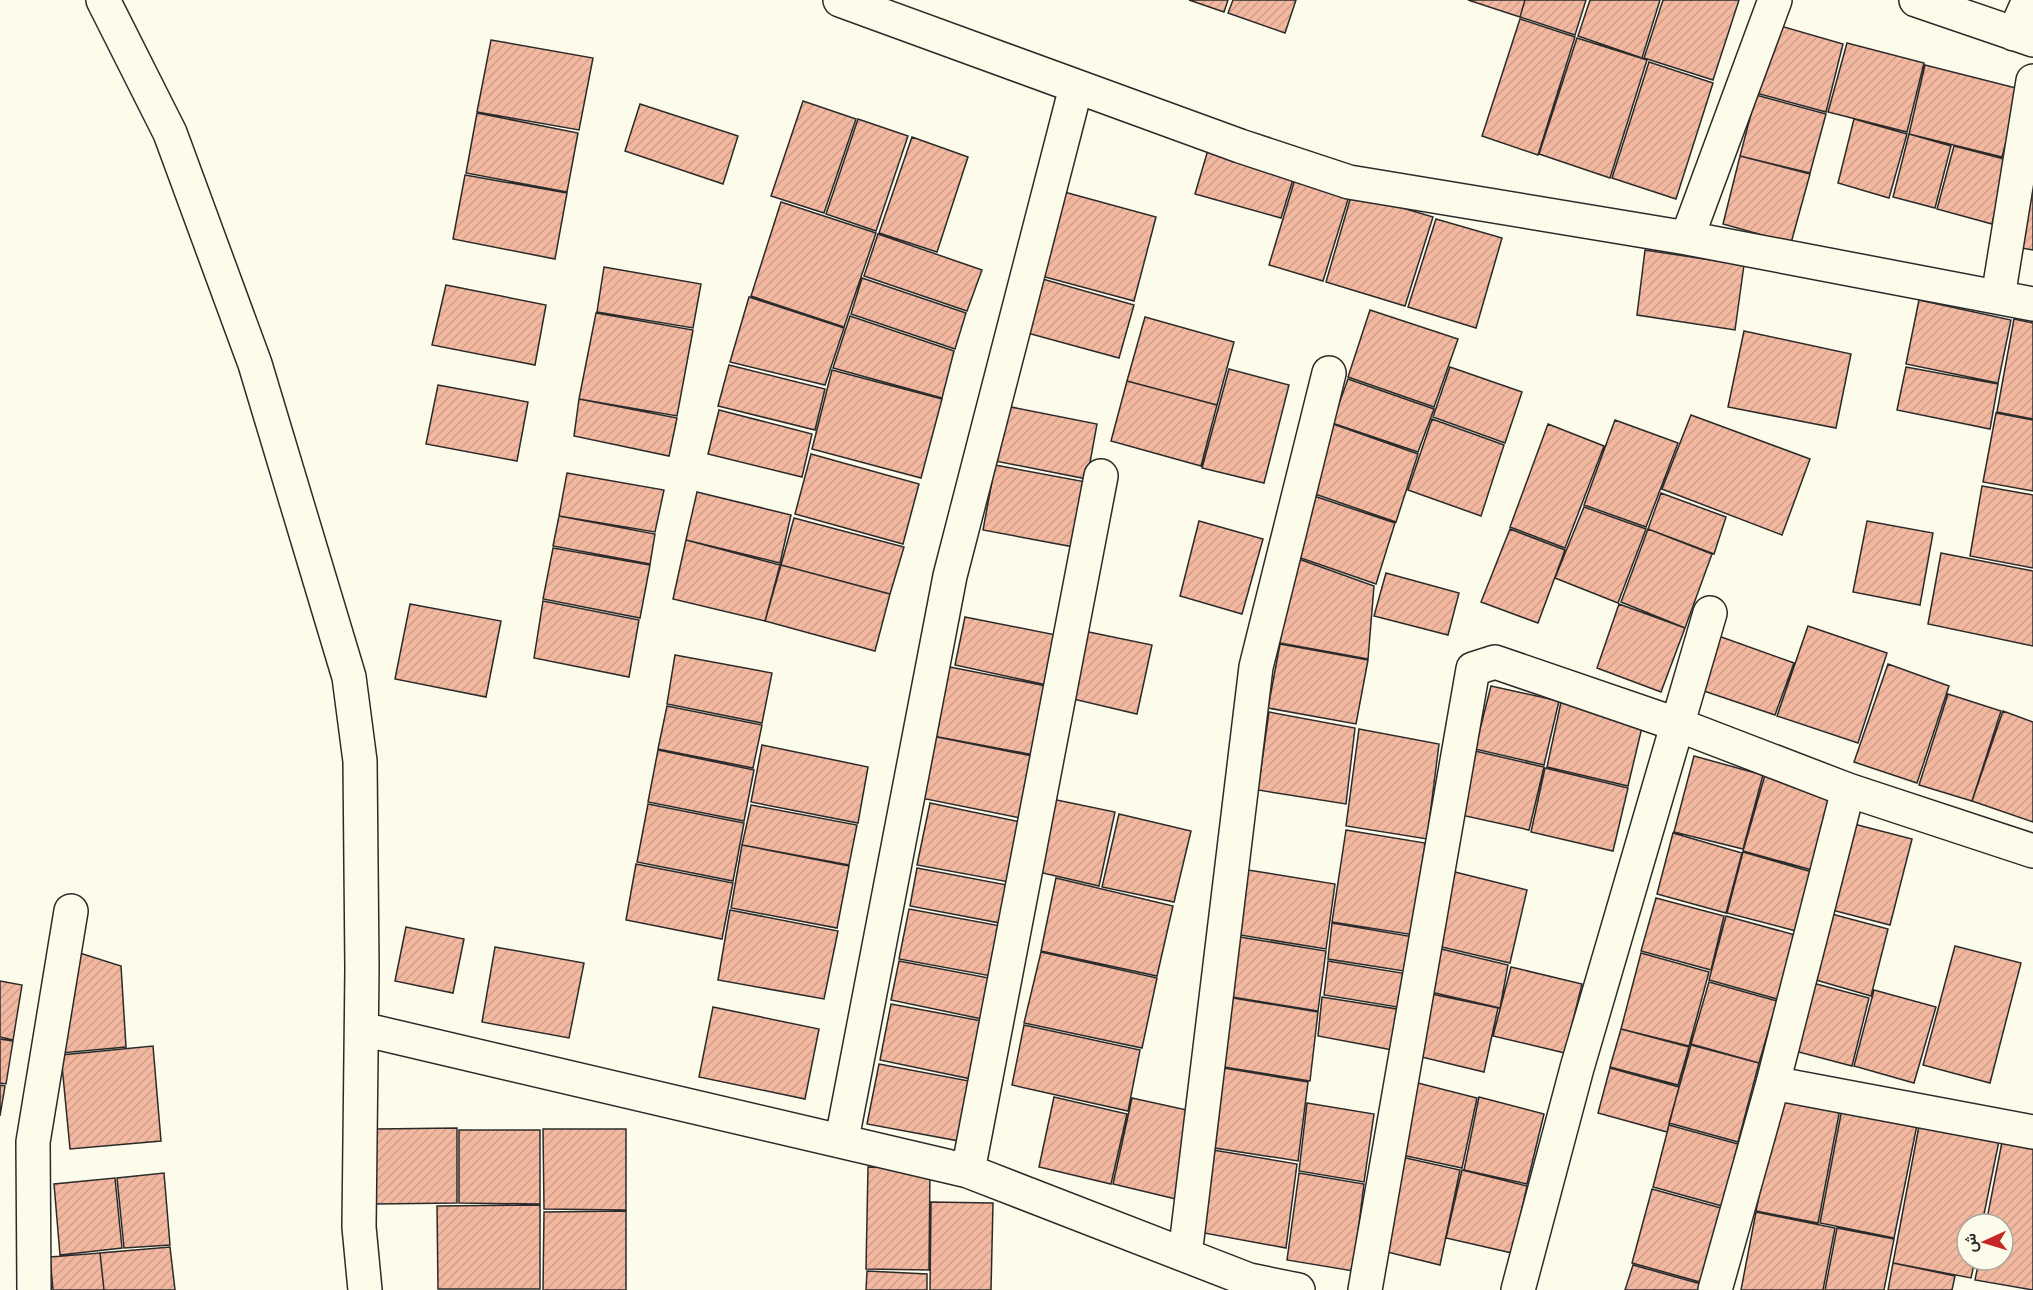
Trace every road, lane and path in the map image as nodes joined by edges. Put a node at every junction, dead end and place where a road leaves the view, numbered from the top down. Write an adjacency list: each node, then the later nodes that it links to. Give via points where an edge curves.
1 (103, 0): 19 (street, via 170,133 255,364 349,677 360,761)
2 (840, 0): 8 (street)
3 (1775, 0): 9 (street)
4 (1916, 0): 6 (street)
5 (2029, 0): 6 (street)
6 (2023, 37)
7 (2033, 81): 10 (street)
8 (1076, 87): 9 (street, via 1348,182); 22 (street, via 950,576)
9 (1687, 238): 10 (street)
10 (1998, 297): 11 (street)
11 (2033, 304)
12 (1329, 373): 24 (street, via 1256,667)
13 (1101, 476): 23 (street)
14 (1710, 613): 15 (street)
15 (1676, 724): 16 (street); 29 (street, via 1495,662 1473,669); 30 (street)
16 (1848, 790): 17 (street); 20 (street)
17 (2033, 851)
18 (71, 911): 26 (street, via 33,1142)
19 (362, 1029): 22 (street); 27 (street, via 359,1227)
20 (1773, 1083): 21 (street); 31 (street)
21 (2033, 1132)
22 (842, 1139): 23 (street)
23 (968, 1171): 24 (street)
24 (1185, 1255): 25 (street)
25 (1248, 1285): 28 (street)
26 (34, 1290)
27 (365, 1290)
28 (1298, 1290)
29 (1365, 1290)
30 (1518, 1290)
31 (1716, 1290)

